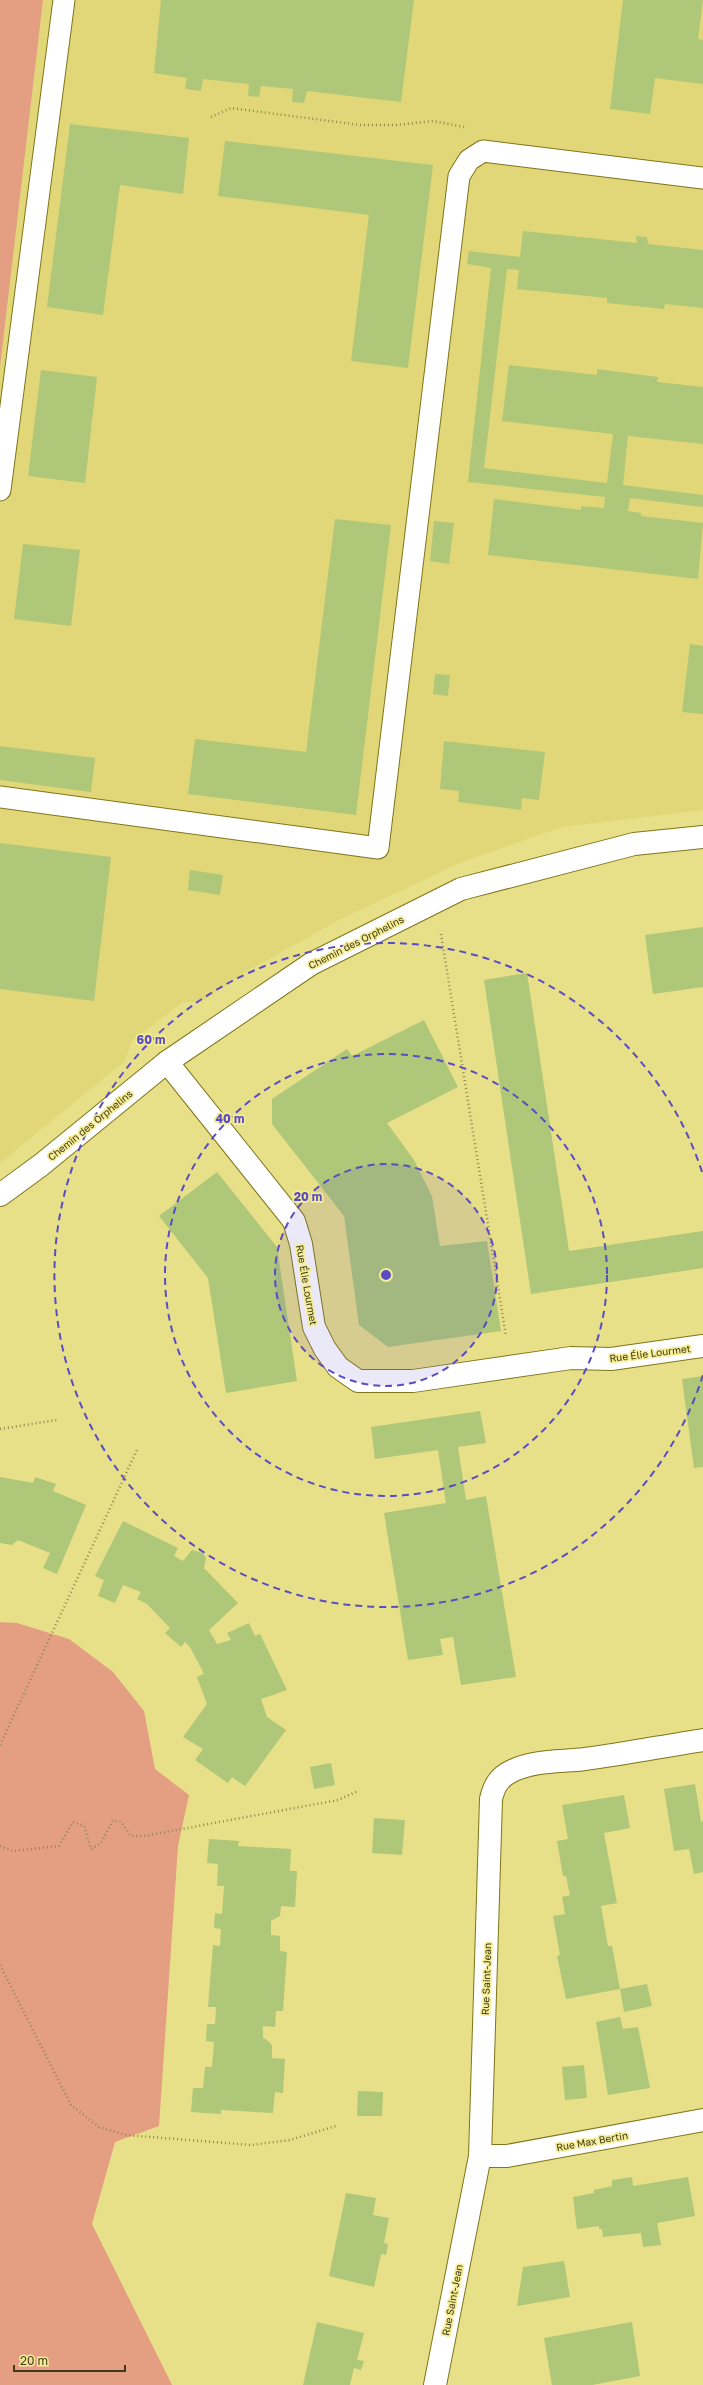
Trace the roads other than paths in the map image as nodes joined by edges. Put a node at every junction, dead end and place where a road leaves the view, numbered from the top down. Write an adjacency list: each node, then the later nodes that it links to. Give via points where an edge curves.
1 (64, 0): 3 (lane)
2 (703, 178): 4 (lane, via 483,151 469,160 459,176 378,848)
3 (0, 490)
4 (0, 797)
5 (703, 837): 6 (street, Chemin des Orphelins, via 634,844 462,889 312,964)
6 (167, 1062): 7 (street, Chemin des Orphelins, via 41,1165); 8 (street, Rue Élie Lourmet, via 294,1221 301,1244 314,1327 338,1367 358,1381 413,1381 571,1358 612,1359)
7 (0, 1195)
8 (703, 1346)
9 (703, 1740): 11 (street, Rue Saint-Jean, via 584,1759 539,1763 513,1770 501,1778 494,1787 491,1799)
10 (703, 2120): 11 (street, Rue Max Bertin, via 507,2156)
11 (480, 2145): 12 (street, Rue Saint-Jean)
12 (435, 2385)

